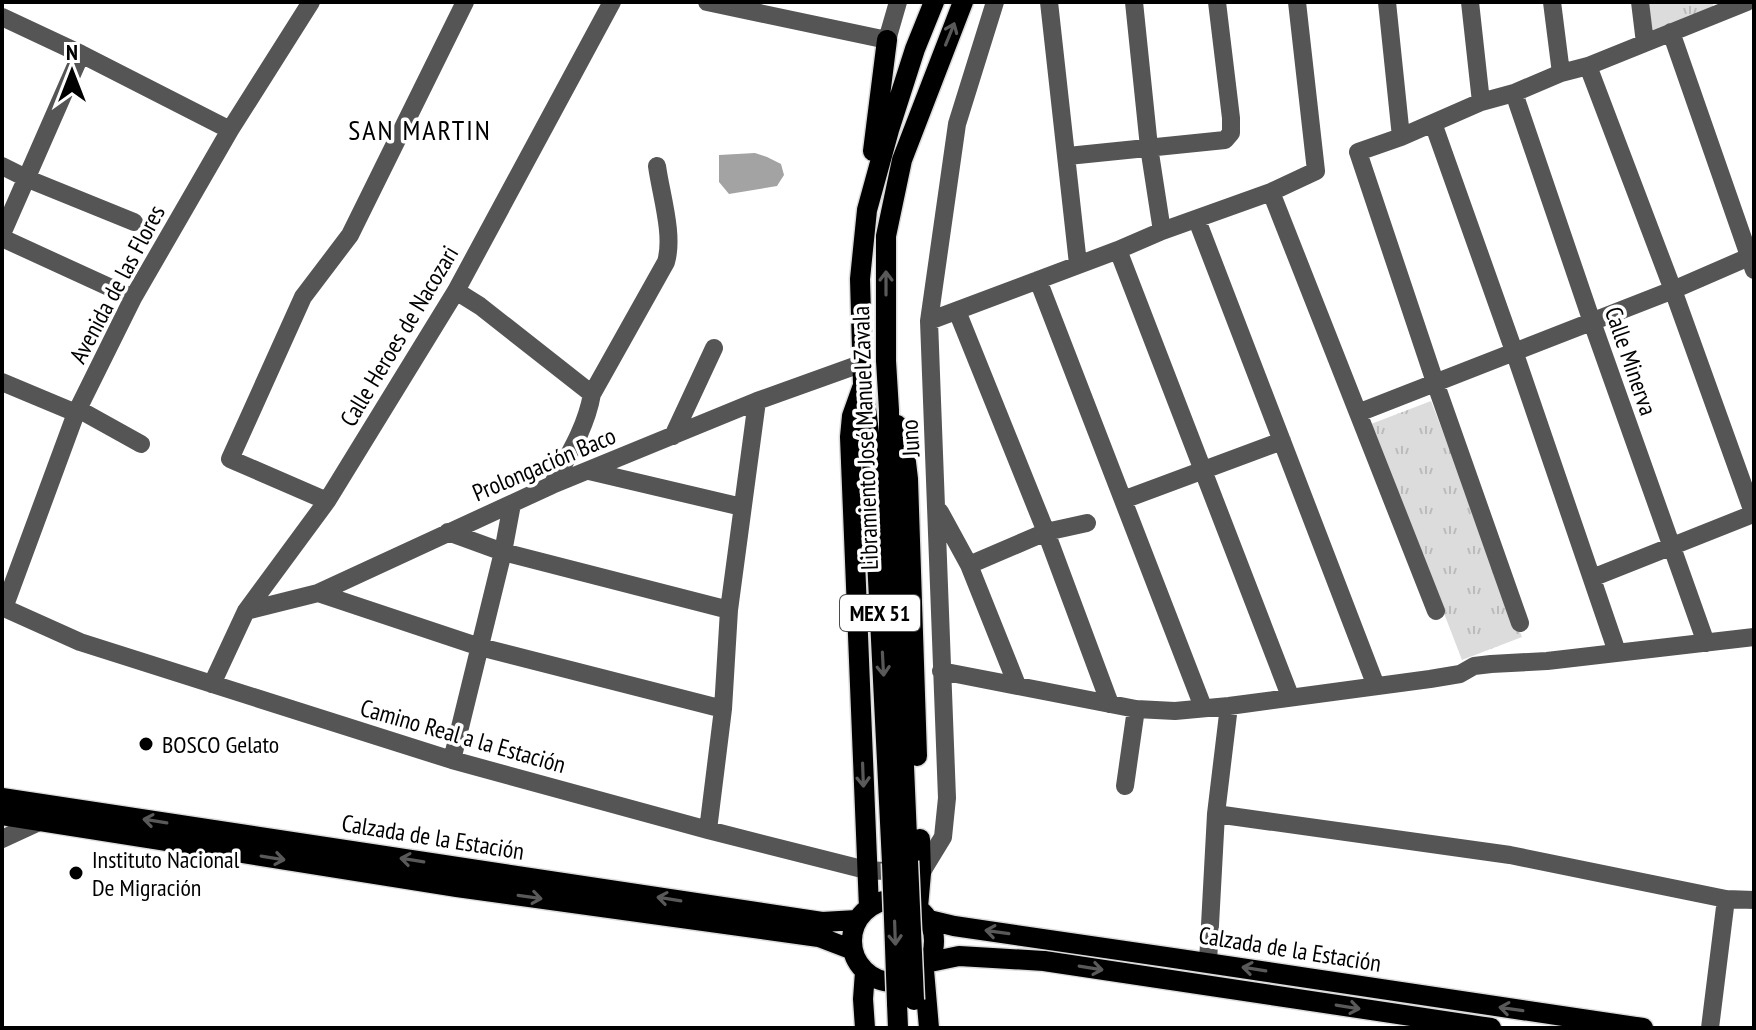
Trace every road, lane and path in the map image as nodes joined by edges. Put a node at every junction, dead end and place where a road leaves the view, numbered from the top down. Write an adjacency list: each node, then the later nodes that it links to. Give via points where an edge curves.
1 (465, 2): 68 (street, via 350,235 303,297 230,459)
2 (612, 2): 47 (street, Calle Heroes de Nacozari)
3 (707, 2): 21 (street)
4 (898, 2): 21 (street)
5 (934, 2): 37 (main road, Libramiento José Manuel Zavala / MEX 51)
6 (963, 2): 109 (main road, Libramiento José Manuel Zavala / MEX 51, one-way to 6, via 889,462 886,236 902,160)
7 (995, 2): 50 (street, Juno, via 957,124)
8 (1049, 2): 32 (street)
9 (1134, 2): 31 (street)
10 (1217, 2): 31 (street, via 1231,133 1225,140)
11 (1297, 2): 36 (street, via 1316,171)
12 (1387, 2): 30 (street)
13 (1470, 2): 27 (street)
14 (1552, 2): 25 (street)
15 (1640, 2): 22 (street)
16 (1747, 2): 18 (street)
17 (304, 4): 29 (street, Avenida de las Flores)
18 (1722, 7): 20 (street)
19 (2, 17): 23 (street)
20 (1671, 32): 22 (street); 44 (street)
21 (887, 40): 37 (main road)
22 (1645, 43): 24 (street)
23 (81, 54): 29 (street); 35 (street)
24 (1588, 66): 25 (street); 46 (street)
25 (1561, 73): 26 (street)
26 (1514, 93): 27 (street); 51 (street, Calle Minerva)
27 (1481, 102): 28 (street)
28 (1433, 123): 30 (street); 53 (street)
29 (230, 130): 48 (street, Avenida de las Flores)
30 (1401, 137): 56 (street, via 1358,152)
31 (1149, 147): 32 (street); 40 (street)
32 (1068, 156): 43 (street)
33 (2, 166): 35 (street)
34 (657, 166): 57 (street, via 670,250)
35 (28, 179): 39 (street); 41 (street)
36 (1271, 192): 38 (street); 60 (street)
37 (867, 210): 54 (main road, Libramiento José Manuel Zavala / MEX 51, via 860,279)
38 (1197, 220): 40 (street); 62 (street)
39 (134, 222)
40 (1162, 231): 42 (street)
41 (2, 236): 48 (street)
42 (1118, 250): 43 (street); 64 (street)
43 (1078, 264): 45 (street)
44 (1751, 264): 46 (street)
45 (1038, 280): 49 (street); 67 (street)
46 (1673, 290): 51 (street); 72 (street)
47 (456, 291): 57 (street); 68 (street, Calle Heroes de Nacozari)
48 (133, 298): 59 (street, Avenida de las Flores)
49 (957, 311): 50 (street); 75 (street)
50 (929, 321): 71 (street, Juno)
51 (1592, 322): 53 (street); 76 (street, Calle Minerva)
52 (714, 348): 61 (street)
53 (1514, 351): 56 (street); 79 (street)
54 (863, 374): 58 (street, Prolongación Baco); 109 (main road, Libramiento José Manuel Zavala / MEX 51, one-way to 109); 110 (main road, one-way to 110, via 850,437)
55 (2, 382): 59 (street)
56 (1435, 382): 60 (street); 85 (street)
57 (592, 394): 66 (street, via 580,435)
58 (757, 401): 61 (street, Prolongación Baco); 70 (street)
59 (77, 411): 63 (street); 81 (street, Avenida de las Flores)
60 (1358, 413): 84 (street)
61 (673, 436): 65 (street, Prolongación Baco)
62 (1282, 441): 64 (street); 93 (street)
63 (141, 444)
64 (1203, 470): 67 (street); 94 (street)
65 (589, 471): 66 (street, Prolongación Baco); 70 (street)
66 (552, 485): 69 (street, Prolongación Baco)
67 (1123, 500): 97 (street)
68 (327, 501): 83 (street, Calle Heroes de Nacozari)
69 (512, 504): 74 (street, Prolongación Baco); 77 (street)
70 (742, 507): 82 (street)
71 (937, 507): 78 (street); 90 (street, Juno)
72 (1754, 515): 76 (street)
73 (1087, 523): 75 (street)
74 (448, 532): 77 (street); 80 (street, Prolongación Baco)
75 (1046, 532): 78 (street); 95 (street)
76 (1672, 547): 79 (street); 87 (street, Calle Minerva)
77 (503, 552): 82 (street); 88 (street)
78 (969, 565): 92 (street)
79 (1592, 578): 89 (street)
80 (318, 593): 83 (street, Prolongación Baco); 88 (street)
81 (3, 607): 91 (street, Camino Real a la Estación, via 80,642)
82 (729, 610): 98 (street)
83 (246, 611): 91 (street, Calle Heroes de Nacozari)
84 (1436, 611)
85 (1520, 623)
86 (1754, 637): 87 (street)
87 (1706, 643): 89 (street)
88 (480, 647): 98 (street); 100 (street)
89 (1617, 652): 93 (street, via 1474,666 1460,674)
90 (941, 671): 92 (street); 109 (street, Juno, via 947,798 943,837)
91 (212, 684): 100 (street, Camino Real a la Estación)
92 (1017, 685): 95 (street)
93 (1376, 686): 94 (street)
94 (1290, 696): 96 (street)
95 (1110, 704): 99 (street)
96 (1229, 706): 97 (street); 104 (street)
97 (1203, 707): 99 (street)
98 (723, 709): 107 (street)
99 (1136, 709): 101 (street)
100 (452, 760): 107 (street, Camino Real a la Estación)
101 (1125, 786)
102 (2, 798): 103 (main road, Calzada de la Estación)
103 (59, 806): 106 (street); 113 (main road, Calzada de la Estación, one-way to 103, via 822,922)
104 (1216, 814): 111 (street, via 1510,855); 116 (street)
105 (2, 815): 106 (main road, Calzada de la Estación)
106 (41, 821): 108 (street); 115 (main road, Calzada de la Estación, one-way to 115, via 819,937)
107 (708, 830): 110 (street, Camino Real a la Estación)
108 (2, 839)
109 (907, 866): 110 (street, Camino Real a la Estación); 114 (main road); 119 (main road, Libramiento José Manuel Zavala / MEX 51, bridge)
110 (866, 870): 113 (main road)
111 (1726, 899): 112 (street); 126 (street)
112 (1754, 900)
113 (863, 914): 114 (main road, via 893,900); 115 (main road)
114 (923, 914): 116 (main road, Calzada de la Estación, one-way to 114, via 954,926); 117 (main road, via 935,941)
115 (853, 950): 118 (main road)
116 (1208, 962): 125 (main road, Calzada de la Estación, one-way to 116)
117 (927, 966): 118 (main road, via 901,982); 123 (main road); 124 (main road, Calzada de la Estación, one-way to 124, via 959,956 1044,961)
118 (865, 972): 120 (main road)
119 (905, 1002): 121 (main road, Libramiento José Manuel Zavala / MEX 51); 122 (main road, Libramiento José Manuel Zavala / MEX 51)
120 (865, 1028)
121 (898, 1028)
122 (915, 1028)
123 (929, 1028)
124 (1491, 1028)
125 (1643, 1028)
126 (1710, 1028)

